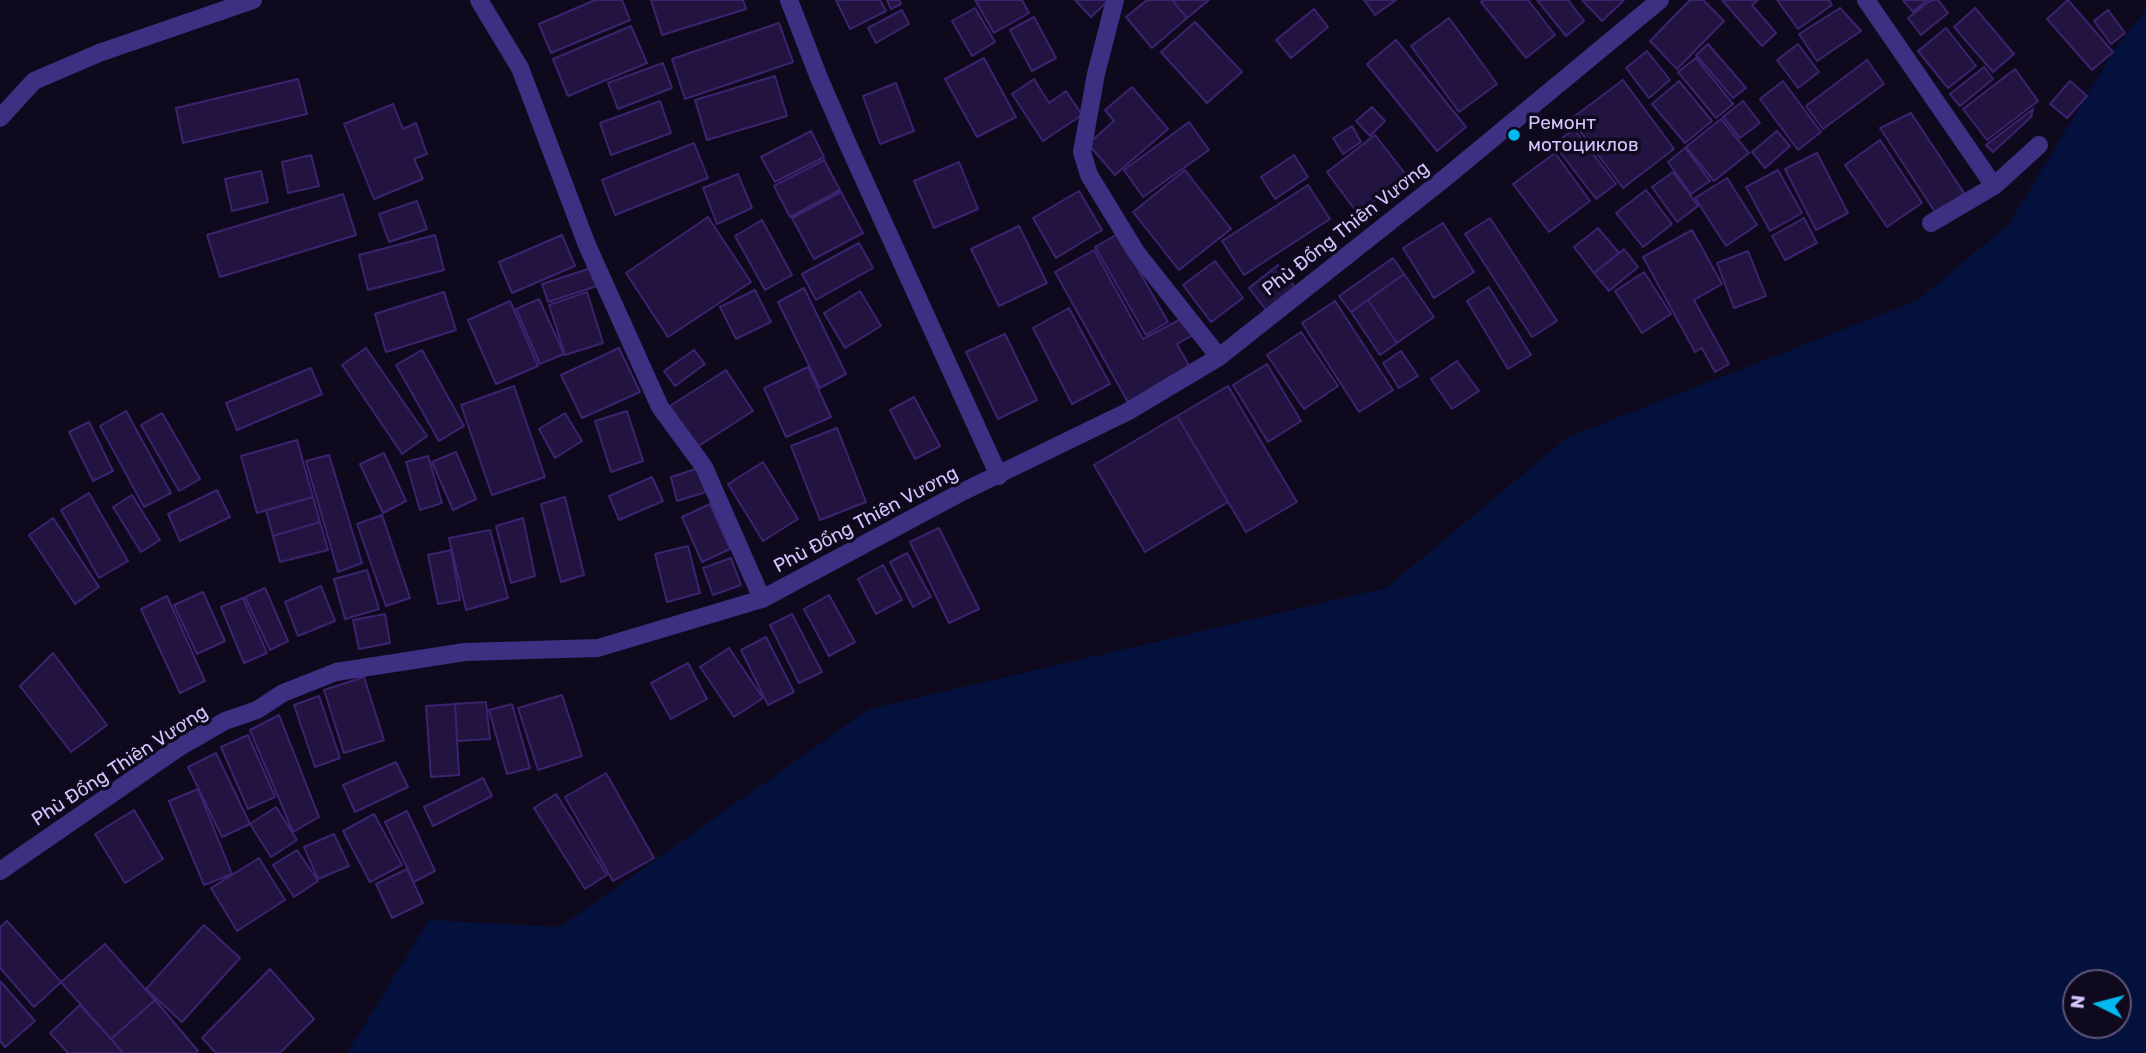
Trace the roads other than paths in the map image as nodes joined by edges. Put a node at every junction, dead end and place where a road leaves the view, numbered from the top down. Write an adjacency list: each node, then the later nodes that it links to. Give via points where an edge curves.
1 (253, 0): 7 (street, via 99,53 34,81)
2 (479, 0): 13 (street, via 520,68 587,245 660,407 704,467)
3 (789, 0): 12 (street, via 850,149)
4 (1115, 0): 11 (street, via 1082,152 1089,175 1136,252)
5 (1660, 0): 11 (street, Phù Đổng Thiên Vương)
6 (1866, 0): 9 (street)
7 (0, 118)
8 (2039, 145): 9 (street)
9 (1994, 186): 10 (street)
10 (1931, 223)
11 (1220, 357): 12 (street, Phù Đổng Thiên Vương, via 1127,412)
12 (999, 476): 13 (street, Phù Đổng Thiên Vương)
13 (762, 599): 14 (street, Phù Đổng Thiên Vương, via 598,648 466,652 336,672 283,693 178,748)
14 (0, 871)

